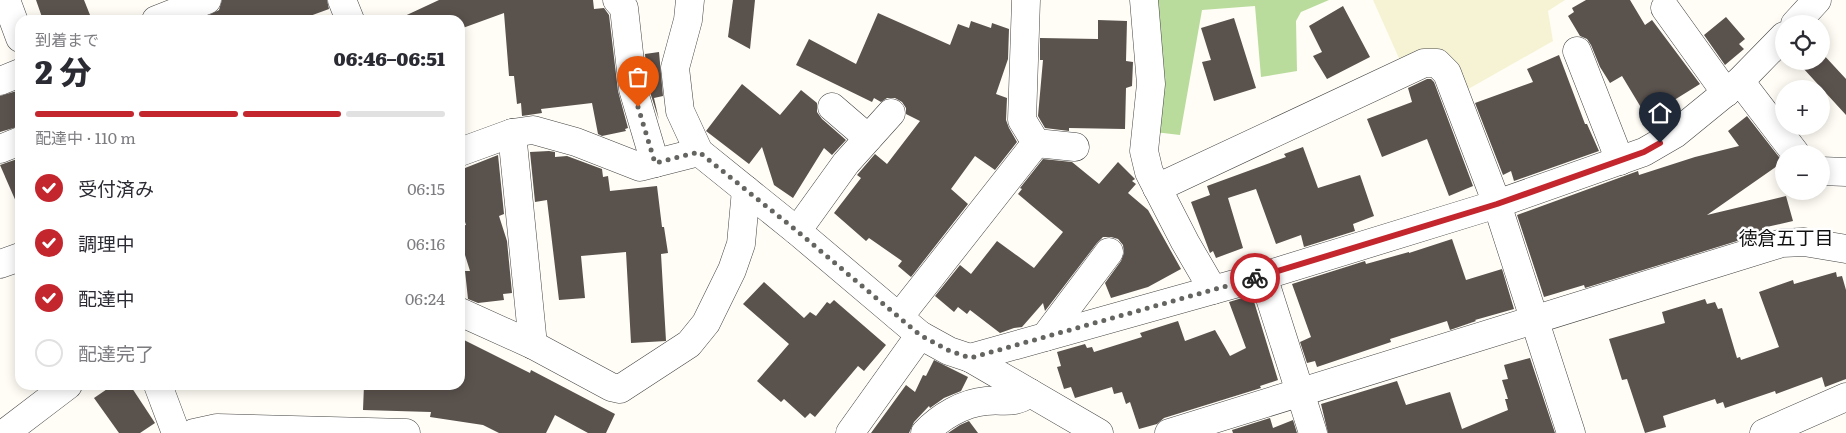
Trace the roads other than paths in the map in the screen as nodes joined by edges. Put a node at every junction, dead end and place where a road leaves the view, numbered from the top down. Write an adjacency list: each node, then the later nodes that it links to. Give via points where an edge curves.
1 (6, 0): 11 (street)
2 (207, 0): 9 (street)
3 (617, 0): 29 (street, via 624,8 633,89)
4 (690, 0): 27 (street, via 688,20 674,68 680,111)
5 (1026, 0): 22 (street, via 1022,120)
6 (1144, 0): 32 (street, via 1151,84 1144,151)
7 (1816, 0): 10 (street)
8 (1665, 8): 16 (street)
9 (169, 15)
10 (1803, 15)
11 (15, 24)
12 (1775, 45): 16 (street)
13 (1577, 51): 28 (street)
14 (15, 75): 15 (street)
15 (0, 80)
16 (1733, 87): 23 (street); 28 (street, via 1675,134)
17 (832, 106): 20 (street)
18 (891, 113): 20 (street)
19 (512, 133): 26 (street); 29 (street, via 533,130 576,142 640,167); 47 (street)
20 (868, 138): 35 (street)
21 (15, 143): 25 (street)
22 (1036, 143): 24 (street); 43 (street)
23 (1788, 145)
24 (1075, 148)
25 (0, 149)
26 (465, 150)
27 (699, 152): 29 (street); 33 (street)
28 (1620, 161): 34 (street)
29 (655, 163)
30 (1830, 171): 31 (street)
31 (1846, 172)
32 (1157, 188): 34 (street, via 1424,63 1437,63 1447,73); 41 (street)
33 (746, 190): 35 (street); 47 (street, via 741,244 732,270 706,323 689,344 620,389)
34 (1497, 204): 40 (street); 44 (street)
35 (797, 231): 43 (street)
36 (1846, 249): 44 (street, via 1804,242 1782,243)
37 (1109, 252): 46 (street)
38 (15, 259): 39 (street)
39 (0, 264)
40 (1263, 276): 41 (street); 51 (street)
41 (1213, 290): 46 (street)
42 (465, 314): 47 (street)
43 (899, 317): 45 (street)
44 (1535, 320): 51 (street); 63 (street)
45 (920, 335): 48 (street); 59 (street)
46 (1045, 337): 48 (street)
47 (533, 345)
48 (970, 358): 52 (street)
49 (61, 390): 55 (street)
50 (160, 390): 56 (street)
51 (1299, 392): 61 (street); 62 (street)
52 (1030, 393): 54 (street); 60 (street, via 1020,400 965,405 944,416)
53 (1846, 397): 64 (street)
54 (1095, 432)
55 (5, 433)
56 (176, 433)
57 (194, 433): 58 (street, via 217,428)
58 (406, 433)
59 (850, 433)
60 (925, 433)
61 (1169, 433)
62 (1312, 433)
63 (1571, 433)
64 (1764, 433)

